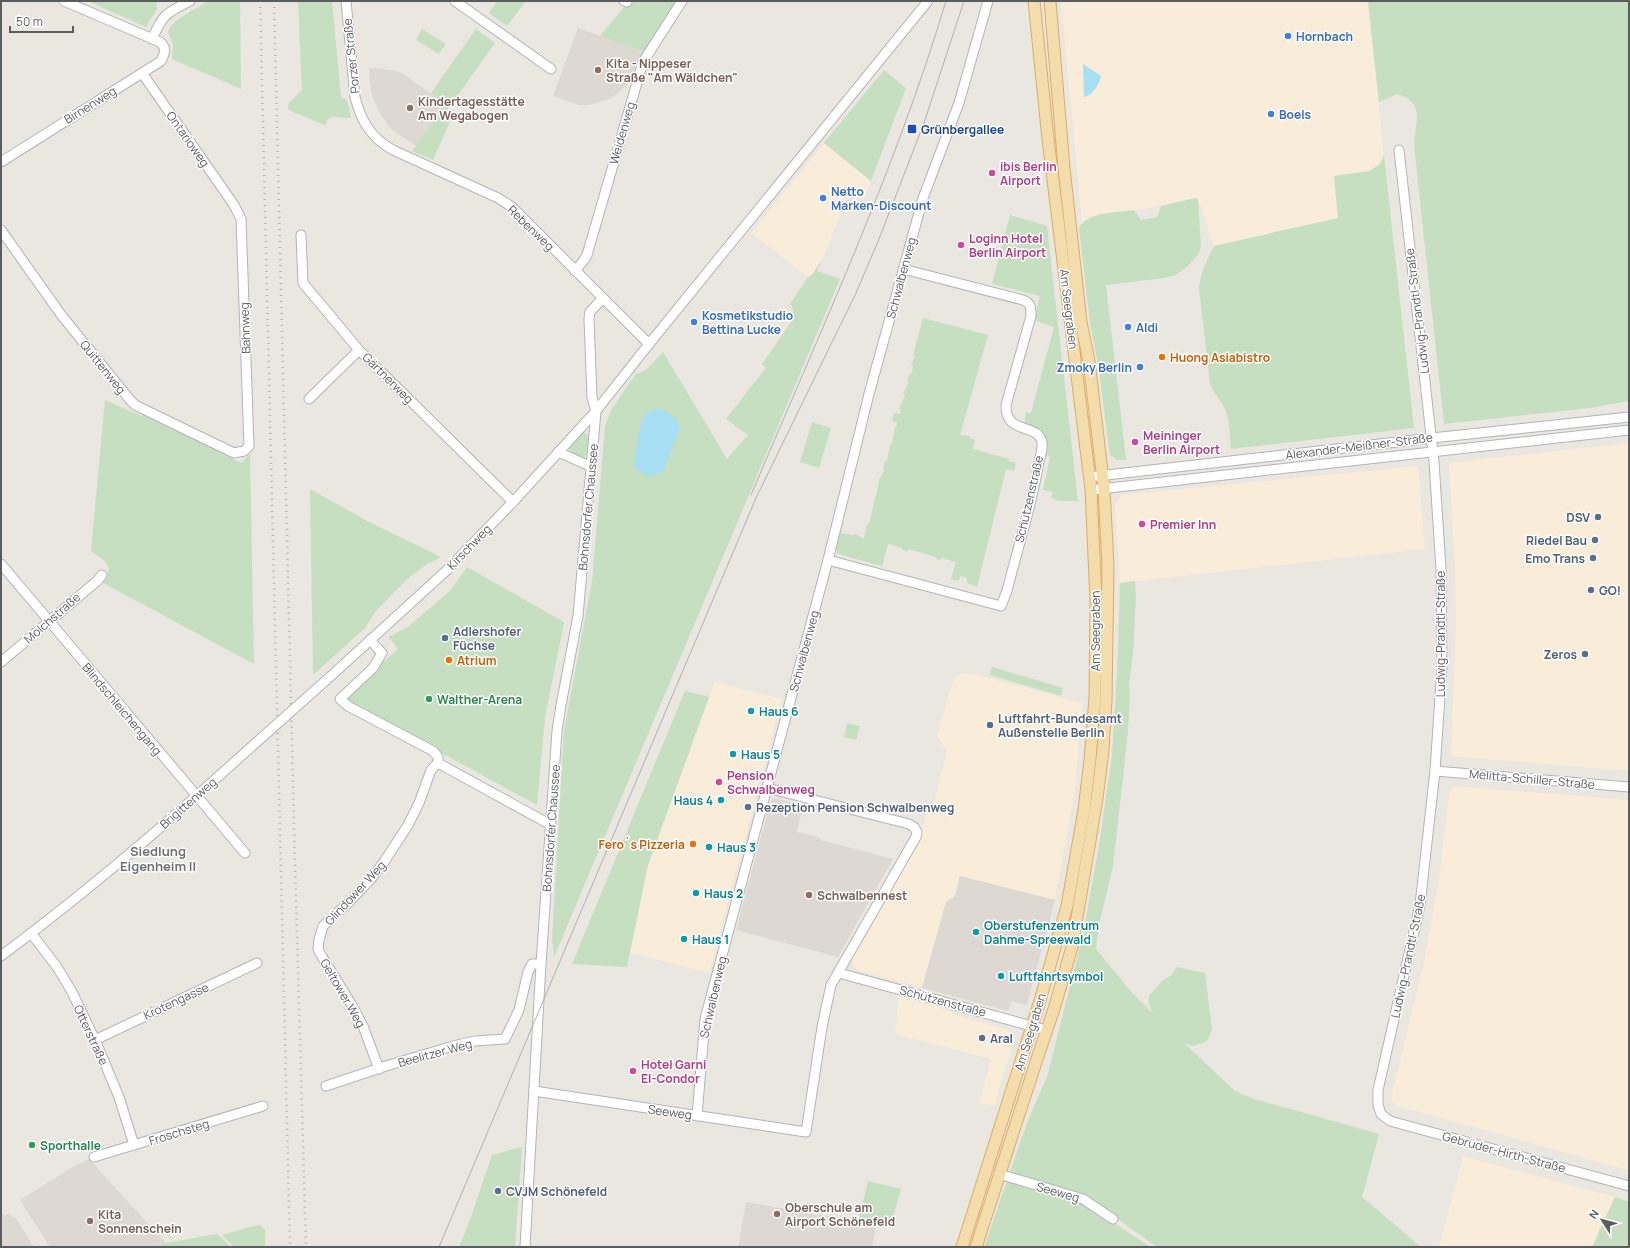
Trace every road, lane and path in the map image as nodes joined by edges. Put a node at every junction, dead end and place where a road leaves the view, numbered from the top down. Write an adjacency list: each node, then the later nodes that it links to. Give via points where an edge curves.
1 (64, 1): 10 (street)
2 (190, 1): 10 (street, via 168,12 161,19)
3 (346, 1): 13 (street, Porzer Straße)
4 (455, 1): 11 (street)
5 (682, 1): 20 (street, Weidenweg, via 643,62 587,255)
6 (928, 1): 22 (street)
7 (988, 1): 19 (street, Schwalbenweg, via 959,103 923,198)
8 (1034, 1): 34 (main road, Am Seegraben, via 1047,132)
9 (1050, 1): 33 (main road, Am Seegraben, via 1064,168)
10 (156, 40): 12 (street, Birnenweg, via 165,48 164,55 160,61)
11 (551, 69)
12 (142, 73): 15 (street, Birnenweg); 16 (street, Ontarioweg)
13 (358, 111): 20 (street, Rebenweg, via 364,124 384,145 498,198 512,208)
14 (1398, 150): 28 (street, Ludwig-Prandtl-Straße)
15 (1, 162)
16 (234, 205): 29 (street, Bahnweg, via 242,219 249,446)
17 (1, 230): 29 (street, Quittenweg, via 62,316 131,402 234,453)
18 (301, 235): 23 (street, Gärtnerweg, via 303,283)
19 (904, 270): 38 (street, Schwalbenweg, via 869,394); 38 (street, Schützenstraße, via 1023,300 1030,306 1031,316 1006,412 1011,423 1037,434 1042,444 1007,591 1001,606)
20 (575, 271): 21 (street, Rebenweg)
21 (602, 299): 22 (street, Rebenweg); 25 (street, via 590,312 589,319 592,397)
22 (649, 344): 25 (street, Kirschweg)
23 (359, 350): 24 (street); 37 (street, Gärtnerweg)
24 (309, 399)
25 (596, 411): 31 (street, Kirschweg); 32 (street, Bohnsdorfer Chaussee)
26 (1629, 417): 28 (street, Alexander-Meißner-Straße)
27 (1629, 430): 30 (street, Alexander-Meißner-Straße)
28 (1432, 438): 30 (street, Ludwig-Prandtl-Straße); 33 (street, Alexander-Meißner-Straße)
29 (244, 451)
30 (1433, 451): 35 (street, Alexander-Meißner-Straße); 46 (street, Ludwig-Prandtl-Straße, via 1441,569 1442,666)
31 (558, 452): 32 (street); 37 (street, Kirschweg)
32 (592, 467): 50 (street, Bohnsdorfer Chaussee, via 578,616 557,731)
33 (1103, 476): 34 (street, Alexander-Meißner-Straße); 35 (main road, Am Seegraben)
34 (1089, 477): 36 (main road, Am Seegraben)
35 (1104, 488): 36 (street, Alexander-Meißner-Straße); 59 (main road, Am Seegraben, via 1108,670 1103,750 1091,844 1072,947)
36 (1091, 490): 58 (main road, Am Seegraben, via 1096,663 1090,760 1079,843 1067,906)
37 (513, 502): 42 (street, Kirschweg, via 447,570)
38 (828, 560): 48 (street, Schwalbenweg)
39 (1, 564): 41 (street, Blindschleichengang)
40 (102, 575): 41 (street, Molchstraße)
41 (48, 622): 43 (street, Molchstraße); 49 (street, Blindschleichengang)
42 (370, 640): 44 (street, Kirschweg); 45 (street, via 382,653 373,668 340,699 348,706 434,751)
43 (1, 662)
44 (332, 675): 49 (street, Brigittenweg, bridge)
45 (438, 763): 50 (street); 53 (street, Glindower Weg, via 431,770 419,803 398,843 370,880 323,926)
46 (1435, 771): 47 (street, Melitta-Schiller-Straße); 65 (street, Ludwig-Prandtl-Straße, via 1420,905 1378,1090)
47 (1629, 787)
48 (767, 788): 57 (street, via 909,824 917,832); 66 (street, Schwalbenweg, via 705,1019)
49 (196, 797): 51 (street, Blindschleichengang); 52 (street, Brigittenweg, via 116,866)
50 (550, 825): 56 (street, Bohnsdorfer Chaussee)
51 (245, 853)
52 (31, 933): 54 (street, Brigittenweg); 60 (street, Otterstraße, via 65,980)
53 (319, 940): 61 (street, Geltower Weg, via 318,949 363,1026)
54 (1, 956)
55 (257, 963): 60 (street, Krötengasse)
56 (541, 964): 61 (street, Beelitzer Weg, via 532,964 528,972 519,1010 505,1040 475,1041); 63 (street, Bohnsdorfer Chaussee)
57 (839, 973): 58 (street, Schützenstraße); 66 (street, Seeweg, via 831,985 827,999 806,1132)
58 (1032, 1026): 59 (street, Schützenstraße); 73 (main road, Am Seegraben)
59 (1046, 1030): 69 (main road, Am Seegraben)
60 (95, 1040): 67 (street, Otterstraße, via 119,1097)
61 (379, 1068): 62 (street, Beelitzer Weg)
62 (326, 1086)
63 (534, 1091): 66 (street, Seeweg); 72 (street, Bohnsdorfer Chaussee)
64 (263, 1106): 67 (street, Froschsteg)
65 (1381, 1114): 70 (street, Gebrüder-Hirth-Straße, via 1390,1121)
66 (697, 1116)
67 (134, 1145): 68 (street, Froschsteg)
68 (94, 1156)
69 (999, 1174): 71 (street, Seeweg, via 1083,1199); 74 (main road, Am Seegraben)
70 (1629, 1186)
71 (1113, 1219)
72 (525, 1247)
73 (962, 1247)
74 (976, 1247)

